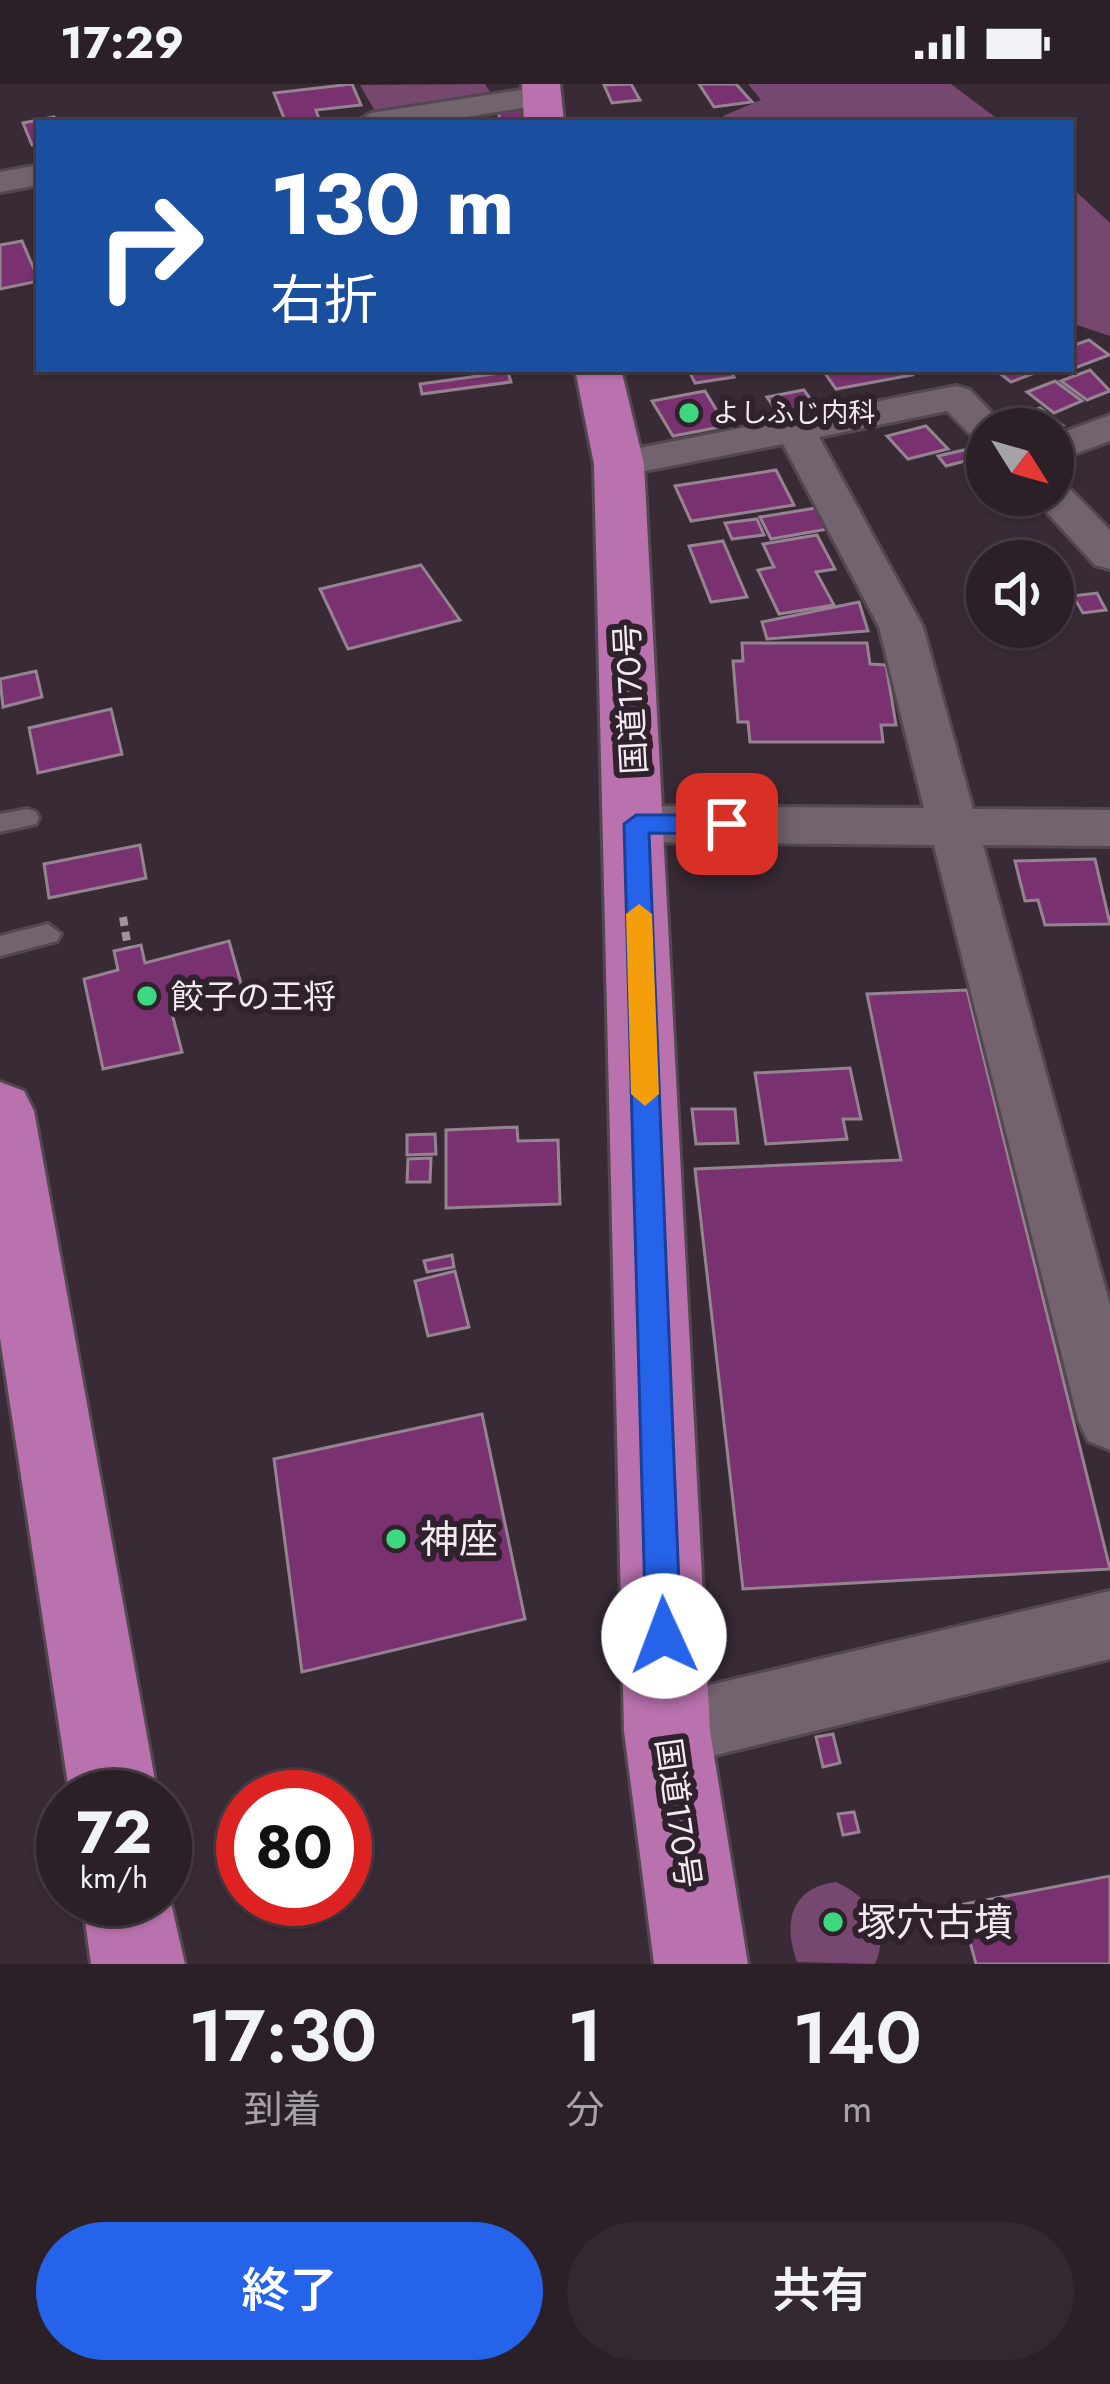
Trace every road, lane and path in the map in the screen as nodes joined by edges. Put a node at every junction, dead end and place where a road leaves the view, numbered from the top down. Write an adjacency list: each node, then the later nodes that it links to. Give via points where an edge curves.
1 (542, 101): 2 (street)
2 (394, 120)
3 (36, 176): 4 (street)
4 (0, 182)
5 (599, 372): 10 (highway, 国道170号)
6 (966, 408): 8 (street, via 956,398)
7 (1110, 427): 9 (street)
8 (766, 430): 10 (street); 16 (street, via 901,627)
9 (1074, 442)
10 (620, 464): 15 (highway, 国道170号, via 617,724)
11 (1072, 516): 12 (street)
12 (1110, 555)
13 (27, 818): 14 (lane)
14 (0, 823)
15 (636, 824): 16 (street); 25 (highway, 国道170号)
16 (954, 826): 17 (street); 23 (street)
17 (1110, 828)
18 (123, 917): 21 (path)
19 (48, 934): 20 (lane)
20 (0, 946)
21 (128, 948)
22 (0, 1111): 26 (highway)
23 (1110, 1420)
24 (1110, 1625): 25 (street)
25 (667, 1731): 29 (highway, 国道170号)
26 (110, 1770)
27 (132, 1926): 28 (highway)
28 (138, 1964)
29 (701, 1964)

